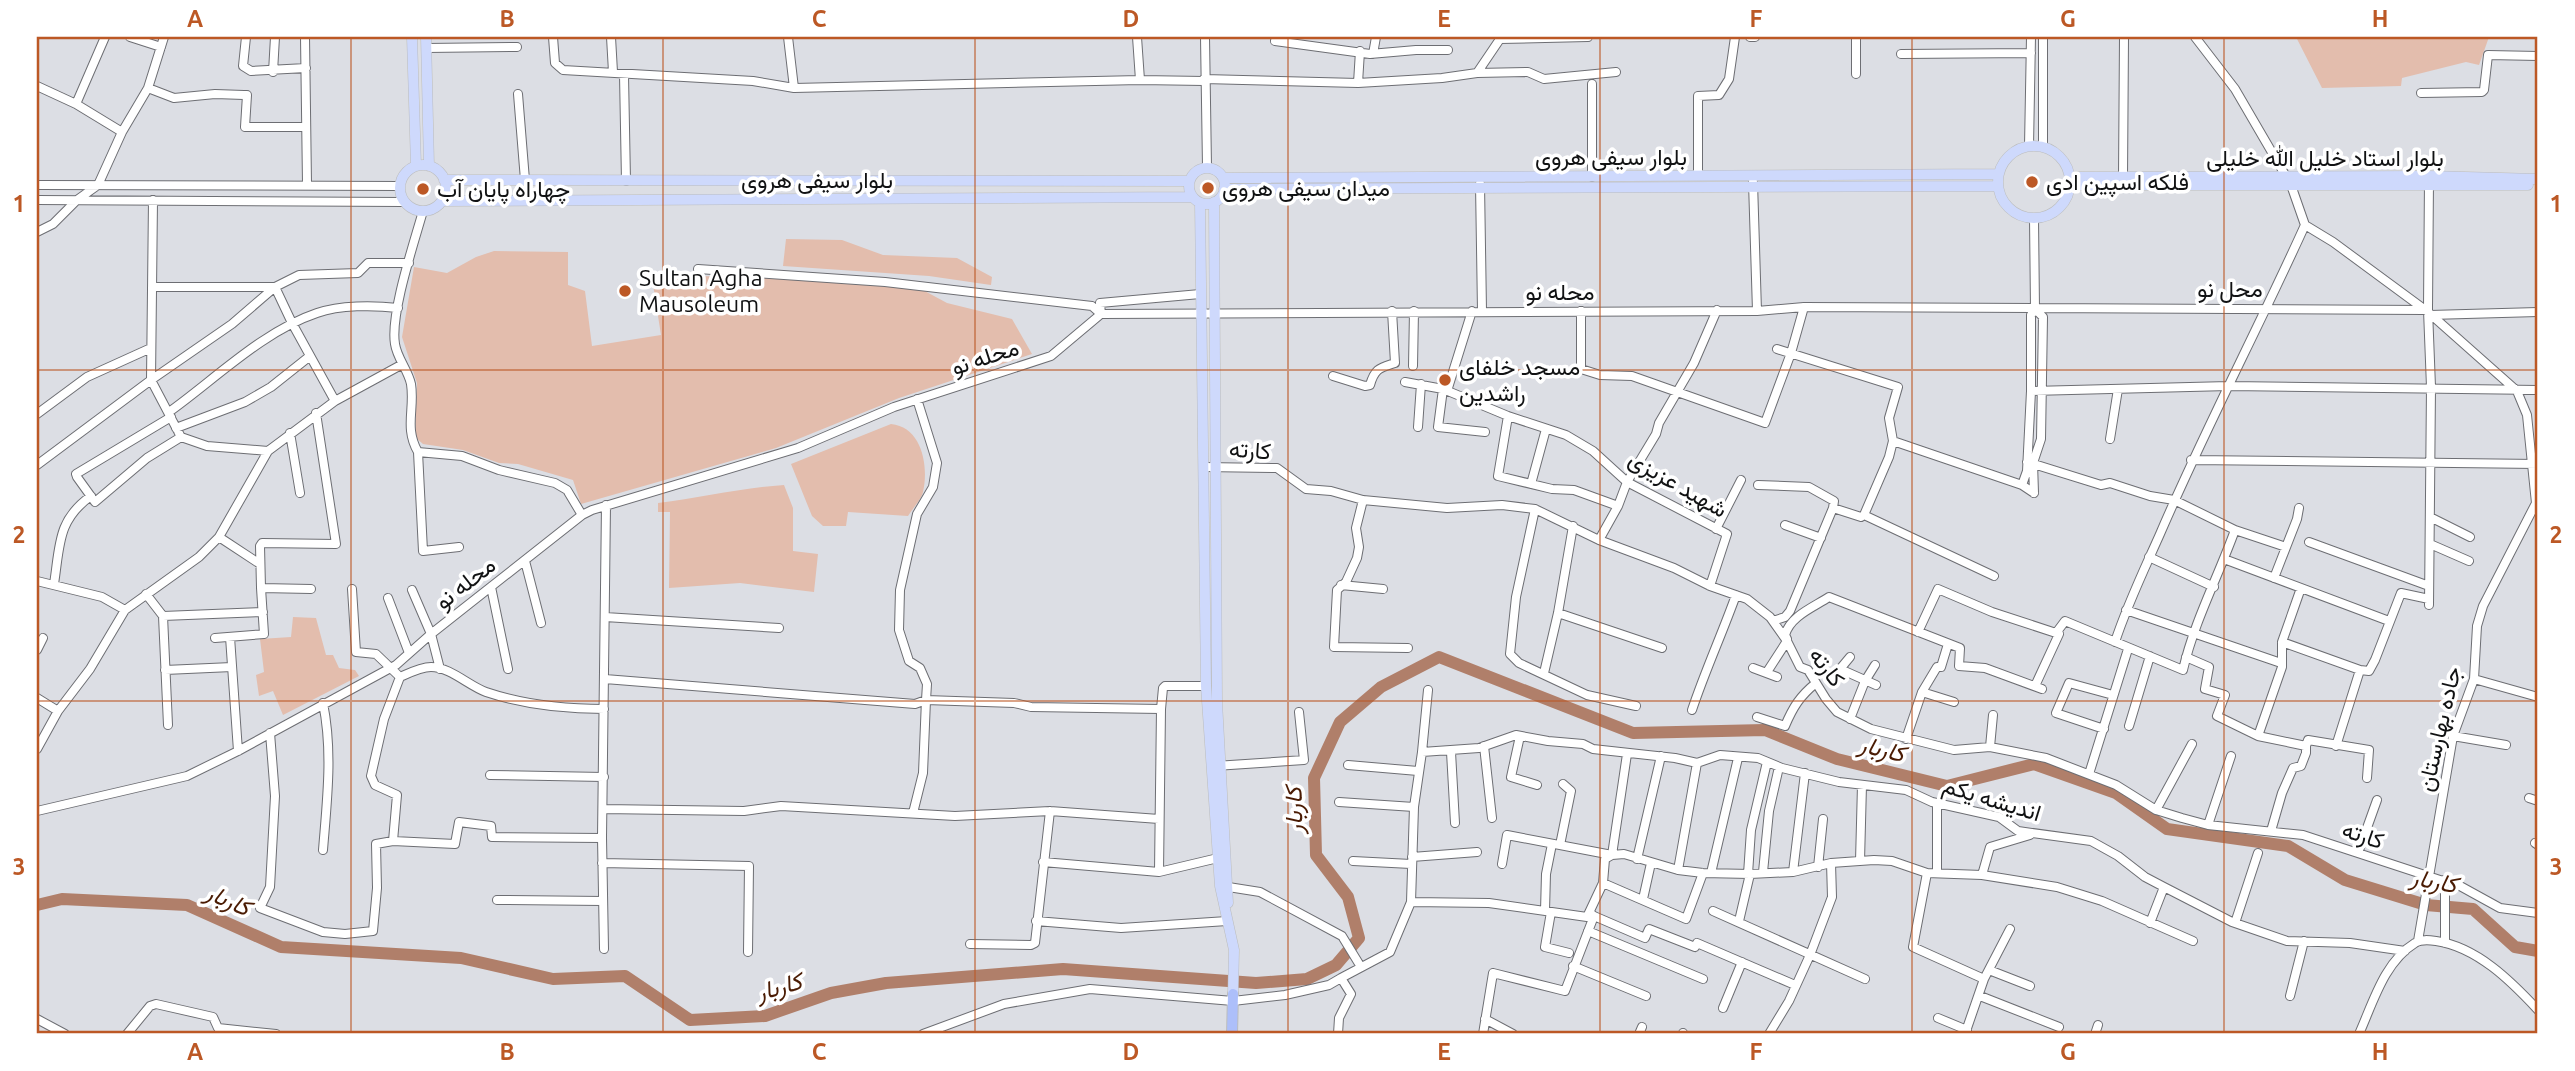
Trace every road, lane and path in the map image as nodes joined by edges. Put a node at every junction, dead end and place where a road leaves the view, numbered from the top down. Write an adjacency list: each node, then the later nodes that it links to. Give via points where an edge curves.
1 (106, 37): 49 (street)
2 (130, 37): 24 (street)
3 (164, 37): 24 (street)
4 (246, 37): 34 (street, via 243,66)
5 (275, 37): 34 (street)
6 (305, 37): 33 (street)
7 (412, 37): 54 (main road)
8 (425, 37): 26 (main road)
9 (553, 37): 35 (street, via 555,63 563,70)
10 (611, 37): 35 (street)
11 (788, 37): 46 (street)
12 (1137, 37): 40 (street)
13 (1205, 37): 41 (street)
14 (1276, 37): 28 (street, via 1275,41)
15 (1376, 37): 30 (street)
16 (1588, 37): 23 (street)
17 (1735, 37): 58 (street, via 1729,79 1719,94 1698,96)
18 (1856, 37): 38 (street)
19 (2031, 37): 29 (street)
20 (2043, 37): 52 (street)
21 (2124, 37): 62 (street)
22 (2195, 37): 71 (street, via 2235,89)
23 (1501, 38): 37 (street)
24 (161, 47): 45 (street)
25 (516, 47): 26 (street)
26 (426, 48): 55 (main road)
27 (1448, 50): 30 (street)
28 (1360, 51): 30 (street); 42 (street)
29 (2031, 53): 31 (street); 53 (street)
30 (1373, 54)
31 (1901, 54)
32 (2538, 57): 47 (street, via 2488,55 2482,92)
33 (306, 68): 34 (street); 50 (street)
34 (272, 72)
35 (613, 72): 39 (street)
36 (1616, 72): 37 (street, via 1544,79 1528,72)
37 (1477, 73): 42 (street)
38 (1856, 74)
39 (624, 75): 46 (street, via 753,81); 66 (street)
40 (1140, 80): 41 (street); 46 (street)
41 (1204, 80): 42 (street); 56 (street)
42 (1358, 83)
43 (1592, 83): 61 (street)
44 (37, 86): 49 (street)
45 (148, 88): 50 (street, via 174,98 247,95 245,128); 51 (street)
46 (794, 88)
47 (2421, 93)
48 (518, 94): 65 (street)
49 (76, 104): 51 (street)
50 (306, 127): 74 (street)
51 (122, 132): 77 (street)
52 (2043, 144): 53 (main road); 70 (main road, via 2061,158)
53 (2029, 146): 57 (main road, via 2010,155)
54 (416, 166): 55 (main road); 79 (main road, via 405,174)
55 (429, 166): 64 (main road)
56 (1206, 167): 69 (main road); 75 (main road, via 1215,169)
57 (1998, 174): 59 (main road, بلوار سیفی هروی); 80 (main road)
58 (1699, 176): 59 (main road, بلوار سیفی هروی); 61 (main road, بلوار سیفی هروی)
59 (1752, 176): 81 (street)
60 (1480, 177): 61 (main road, بلوار سیفی هروی); 75 (main road, بلوار سیفی هروی); 82 (street)
61 (1592, 177)
62 (2123, 177): 70 (main road, بلوار استاد خلیل الله خلیلی); 71 (main road, بلوار استاد خلیل الله خلیلی)
63 (2538, 179): 72 (main road, بلوار استاد خلیل الله خلیلی)
64 (444, 180): 65 (main road, بلوار سیفی هروی); 90 (main road)
65 (525, 180): 66 (main road, بلوار سیفی هروی)
66 (626, 181): 67 (main road, بلوار سیفی هروی)
67 (676, 181): 68 (main road, بلوار سیفی هروی); 87 (main road)
68 (952, 181): 69 (main road, بلوار سیفی هروی); 83 (main road)
69 (1189, 181): 88 (main road)
70 (2070, 181): 71 (main road, بلوار استاد خلیل الله خلیلی); 94 (main road, via 2062,205)
71 (2287, 181): 72 (main road, بلوار استاد خلیل الله خلیلی); 95 (street)
72 (2429, 181): 78 (main road, بلوار استاد خلیل الله خلیلی); 115 (street)
73 (287, 184): 74 (street); 77 (street); 89 (street)
74 (307, 184): 79 (street)
75 (1224, 184): 82 (main road, بلوار سیفی هروی); 92 (main road, via 1222,195)
76 (37, 185): 77 (street)
77 (98, 185): 85 (street)
78 (2538, 185)
79 (400, 186): 91 (main road)
80 (1998, 186): 81 (main road, بلوار سیفی هروی); 94 (main road, via 2010,209)
81 (1753, 188): 82 (main road, بلوار سیفی هروی); 112 (street)
82 (1481, 189): 110 (street)
83 (952, 198): 87 (main road, بلوار سیفی هروی); 88 (main road, بلوار سیفی هروی)
84 (37, 200): 85 (street)
85 (77, 200): 86 (street); 96 (street, via 53,224)
86 (153, 200): 89 (street); 100 (street)
87 (676, 200): 90 (main road, بلوار سیفی هروی)
88 (1196, 200): 92 (main road); 101 (main road)
89 (287, 201): 91 (street)
90 (442, 201): 93 (main road)
91 (404, 202): 93 (main road)
92 (1214, 202): 114 (main road)
93 (423, 211): 97 (street)
94 (2034, 218): 105 (street)
95 (2305, 225): 104 (street); 115 (street, جاده بهارستان)
96 (37, 232)
97 (409, 263): 99 (street, via 368,263 358,273 299,275); 103 (street)
98 (698, 269): 117 (street, via 885,282 1092,306)
99 (275, 287): 100 (street); 118 (street); 126 (street, via 232,324)
100 (152, 288): 119 (street)
101 (1200, 294): 113 (main road); 117 (street, via 1100,303)
102 (1804, 307): 105 (street, محله نو); 112 (street, محله نو); 121 (street)
103 (398, 308): 118 (street, via 320,312); 123 (street, via 394,343)
104 (2267, 308): 105 (street, محل نو); 115 (street, محل نو); 129 (street)
105 (2035, 309): 134 (street, via 2031,315); 135 (street, via 2043,317)
106 (1717, 310): 111 (street, محله نو); 112 (street, محله نو); 137 (street)
107 (1392, 311): 108 (street, محله نو); 114 (street, محله نو); 125 (street, via 1395,363 1376,369 1370,385)
108 (1414, 311): 109 (street, محله نو); 124 (street)
109 (1472, 311): 110 (street, محله نو); 132 (street)
110 (1482, 311): 111 (street, محله نو)
111 (1581, 311): 137 (street, via 1581,369 1632,376)
112 (1757, 311)
113 (1201, 312): 114 (street, محله نو); 117 (street, محله نو); 159 (main road)
114 (1213, 312): 159 (main road)
115 (2428, 312): 116 (street, محل نو); 130 (street); 136 (street, جاده بهارستان)
116 (2538, 312)
117 (1101, 314): 138 (street, محله نو, via 1051,356)
118 (292, 323): 122 (street); 142 (street)
119 (151, 348): 126 (street); 141 (street, via 87,377)
120 (1777, 349): 121 (street)
121 (1791, 353): 137 (street, via 1765,423); 151 (street, via 1898,387 1889,418)
122 (310, 356): 139 (street); 145 (street, via 245,402)
123 (401, 365): 139 (street); 153 (street, via 411,385 410,437)
124 (1413, 366)
125 (1334, 376)
126 (151, 380): 142 (street); 156 (street)
127 (1405, 382): 128 (street, شهید عزیزی)
128 (1421, 384): 132 (street, شهید عزیزی); 144 (street)
129 (2229, 386): 130 (street); 131 (street); 154 (street)
130 (2431, 387): 136 (street); 157 (street)
131 (2118, 389): 135 (street); 150 (street)
132 (1445, 390): 143 (street, شهید عزیزی); 147 (street, via 1438,427)
133 (2538, 390): 136 (street)
134 (2031, 391): 135 (street); 155 (street)
135 (2042, 391): 155 (street, via 2041,439)
136 (2516, 391): 158 (street, جاده بهارستان, via 2528,415)
137 (1678, 392): 161 (street)
138 (917, 399): 170 (street, محله نو, via 798,448); 267 (street, via 937,463 933,487 917,514 900,590 899,630 909,661 920,668 927,684)
139 (335, 401): 140 (street)
140 (316, 413): 148 (street); 194 (street, via 336,544 262,543)
141 (37, 414)
142 (170, 415): 145 (street); 166 (street, via 76,474)
143 (1508, 416): 146 (street, شهید عزیزی); 162 (street, via 1498,476)
144 (1418, 426)
145 (176, 428): 149 (street)
146 (1546, 429): 161 (street, شهید عزیزی, via 1593,452); 162 (street)
147 (1485, 432)
148 (290, 433): 152 (street); 165 (street)
149 (181, 437): 152 (street, via 207,446); 166 (street, via 95,502)
150 (2110, 439)
151 (1893, 441): 164 (street); 176 (street)
152 (268, 451): 182 (street)
153 (418, 452): 175 (street, via 462,456 555,483 566,489); 188 (street, via 422,550)
154 (2191, 460): 157 (street); 168 (street)
155 (2030, 462): 164 (street); 164 (street, via 2034,493); 168 (street, via 2101,485 2110,483)
156 (37, 464)
157 (2430, 464): 158 (street); 177 (street)
158 (2535, 464): 169 (street, جاده بهارستان)
159 (1209, 467): 167 (street, کارته, via 1277,468 1306,489); 261 (main road); 304 (main road)
160 (1741, 480): 180 (street)
161 (1627, 482): 171 (street); 180 (street, شهید عزیزی)
162 (1531, 484): 171 (street, via 1573,490)
163 (1758, 485): 172 (street, via 1809,487 1834,501)
164 (2022, 485)
165 (300, 493)
166 (91, 496): 198 (street, via 64,525)
167 (1363, 500): 174 (street, کارته, via 1447,508 1502,505); 199 (street, via 1356,528 1357,558)
168 (2174, 500): 181 (street); 190 (street)
169 (2537, 504): 257 (street, جاده بهارستان, via 2483,606 2477,626)
170 (606, 505): 175 (street, محله نو); 218 (street)
171 (1618, 506): 185 (street)
172 (1833, 508): 176 (street); 184 (street)
173 (2299, 508): 189 (street)
174 (1535, 509): 178 (street, کارته); 252 (street, via 1516,597 1510,654)
175 (582, 515): 192 (street, محله نو)
176 (1864, 515): 195 (street)
177 (2430, 517): 183 (street); 187 (street)
178 (1573, 526): 185 (street, کارته); 216 (street)
179 (1785, 526): 184 (street)
180 (1716, 529): 200 (street, شهید عزیزی, via 1727,534)
181 (2235, 530): 189 (street); 191 (street)
182 (219, 537): 194 (street); 210 (street)
183 (2470, 537)
184 (1821, 538): 219 (street, via 1790,611)
185 (1599, 540): 200 (street, کارته)
186 (2309, 542): 201 (street)
187 (2430, 544): 193 (street); 201 (street)
188 (459, 547)
189 (2286, 547): 196 (street)
190 (2149, 557): 203 (street); 214 (street)
191 (2224, 559): 196 (street); 203 (street)
192 (525, 561): 202 (street, محله نو); 221 (street)
193 (2469, 561)
194 (260, 564): 204 (street)
195 (1994, 576)
196 (2274, 578): 205 (street)
197 (37, 581): 198 (street)
198 (54, 584): 213 (street, via 102,597)
199 (1341, 585): 208 (street); 234 (street, via 1334,647)
200 (1710, 586): 211 (street, کارته)
201 (2429, 586): 220 (street, via 2428,602 2401,593)
202 (491, 587): 226 (street, محله نو); 249 (street)
203 (2214, 587): 224 (street)
204 (261, 588): 206 (street); 215 (street)
205 (2301, 588): 220 (street); 232 (street)
206 (311, 589)
207 (352, 589): 246 (street, via 356,652 376,654)
208 (1383, 589)
209 (412, 590): 226 (street)
210 (146, 594): 213 (street); 217 (street)
211 (1736, 595): 219 (street, کارته); 273 (street)
212 (388, 598): 238 (street)
213 (125, 610): 274 (street)
214 (2126, 610): 224 (street); 231 (street)
215 (263, 612): 217 (street); 227 (street, via 264,634)
216 (1558, 613): 235 (street); 252 (street)
217 (163, 616): 250 (street)
218 (605, 617): 222 (street); 256 (street)
219 (1773, 621): 230 (street, کارته)
220 (2389, 621): 251 (street, via 2369,671)
221 (541, 623)
222 (779, 628)
223 (1919, 632): 225 (street, via 1938,589); 233 (street); 242 (street, via 1829,597 1787,627 1785,635)
224 (2193, 632): 241 (street); 243 (street)
225 (2056, 633): 231 (street, via 2066,621); 233 (street, via 2039,688 1982,668 1959,666 1960,648)
226 (430, 634): 238 (street, محله نو); 248 (street)
227 (230, 637): 229 (street); 245 (street)
228 (43, 638): 237 (street)
229 (215, 638)
230 (1787, 640): 242 (street, کارته); 253 (street)
231 (2115, 642): 236 (street)
232 (2282, 642): 243 (street); 251 (street)
233 (1948, 644): 263 (street, via 1941,667)
234 (1408, 648)
235 (1662, 648)
236 (2128, 649): 239 (street); 264 (street)
237 (37, 650)
238 (409, 653): 246 (street, محله نو)
239 (2150, 656): 241 (street, via 2183,670); 280 (street)
240 (1850, 657): 258 (street, via 1840,669)
241 (2186, 657): 284 (street, via 2209,667 2205,690 2225,695 2217,716)
242 (1796, 661): 259 (street, کارته)
243 (2281, 663): 284 (street)
244 (1875, 665): 258 (street)
245 (232, 667): 250 (street); 294 (street)
246 (391, 668): 254 (street); 269 (street, محله نو)
247 (1753, 668): 253 (street)
248 (440, 669): 254 (street, via 430,667); 271 (street, via 510,700 557,709)
249 (509, 669)
250 (165, 670): 279 (street)
251 (2360, 670): 292 (street)
252 (1544, 673): 270 (street, via 1587,695)
253 (1767, 673): 255 (street)
254 (400, 677): 334 (street, via 384,719 371,776 374,785 397,795)
255 (1777, 677)
256 (605, 679): 267 (street, via 915,704); 271 (street)
257 (2474, 679): 265 (street); 285 (street, جاده بهارستان)
258 (1865, 681): 260 (street); 278 (street)
259 (1816, 683): 277 (street, via 1797,700 1785,726); 278 (street, کارته, via 1838,712)
260 (1876, 685)
261 (1206, 686): 272 (street, via 1165,686); 304 (main road)
262 (1428, 690): 295 (street)
263 (1922, 692): 268 (street); 286 (street)
264 (2113, 695): 281 (street); 281 (street, via 2070,683 2056,713)
265 (2538, 697)
266 (37, 698): 274 (street)
267 (926, 700): 272 (street); 325 (street, via 923,773)
268 (1954, 702)
269 (323, 703): 282 (street, محله نو); 336 (street, via 329,732)
270 (1636, 706)
271 (604, 709): 310 (street)
272 (1161, 709): 328 (street)
273 (1692, 710)
274 (58, 711): 288 (street)
275 (1299, 712): 304 (street, via 1304,760)
276 (1993, 715): 293 (street)
277 (1757, 716)
278 (1850, 719): 286 (street, کارته)
279 (168, 725)
280 (2129, 726)
281 (2104, 729): 308 (street)
282 (270, 733): 294 (street, محله نو); 334 (street, via 275,796 270,887 260,908 323,932 373,931 376,844)
283 (1520, 736): 290 (street); 297 (street, اندیشه یکم); 313 (street, via 1511,777)
284 (2258, 736): 291 (street)
285 (2453, 736): 289 (street); 361 (street, جاده بهارستان)
286 (1906, 739): 293 (street, کارته, via 1954,750)
287 (2192, 744): 322 (street)
288 (38, 745)
289 (2506, 745)
290 (1484, 746): 296 (street); 326 (street)
291 (2305, 746): 292 (street, via 2308,740); 331 (street, via 2301,766 2293,768 2282,793)
292 (2336, 746): 311 (street, via 2369,750)
293 (1990, 747): 308 (street, کارته, via 2046,758)
294 (238, 751): 323 (street, محله نو, via 187,776)
295 (1422, 752): 296 (street); 306 (street)
296 (1451, 752): 329 (street)
297 (1627, 754): 298 (street, اندیشه یکم); 340 (street)
298 (1661, 756): 302 (street, اندیشه یکم); 342 (street)
299 (2231, 756): 330 (street)
300 (1738, 758): 301 (street, اندیشه یکم); 302 (street, اندیشه یکم, via 1720,755); 356 (street)
301 (1767, 762): 305 (street, اندیشه یکم); 359 (street, via 1751,830)
302 (1697, 764): 352 (street)
303 (1348, 765): 306 (street)
304 (1216, 766): 341 (main road); 364 (main road)
305 (1779, 766): 307 (street, اندیشه یکم); 353 (street)
306 (1418, 771): 320 (street)
307 (1805, 773): 314 (street, اندیشه یکم); 354 (street)
308 (2089, 774): 322 (street, کارته)
309 (490, 775): 310 (street)
310 (604, 777): 321 (street)
311 (2367, 778)
312 (1563, 784): 335 (street, via 1570,791)
313 (1537, 785)
314 (1862, 785): 319 (street, اندیشه یکم, via 1906,790); 345 (street)
315 (2529, 797): 317 (street)
316 (2377, 800): 339 (street)
317 (2538, 801)
318 (1339, 802): 320 (street)
319 (1937, 803): 332 (street, اندیشه یکم, via 1999,817); 358 (street)
320 (1414, 807): 343 (street)
321 (603, 809): 325 (street, via 744,811 781,806); 333 (street)
322 (2156, 810): 330 (street, کارته)
323 (37, 811)
324 (1050, 811): 325 (street, via 955,816); 328 (street); 346 (street)
325 (913, 813)
326 (1492, 818)
327 (1823, 819): 351 (street)
328 (1159, 820): 355 (street)
329 (1455, 823)
330 (2208, 825): 331 (street, کارته)
331 (2271, 831): 339 (street, کارته, via 2303,835)
332 (2030, 835): 360 (street, via 1990,848); 365 (street, اندیشه یکم, via 2091,841)
333 (601, 838): 334 (street, via 492,837 491,826 458,822 456,844); 347 (street)
334 (393, 841)
335 (1556, 845): 340 (street); 350 (street, via 1507,835); 371 (street, via 1546,874)
336 (323, 850)
337 (1477, 852): 343 (street)
338 (2258, 853): 378 (street)
339 (2358, 853): 361 (street, کارته)
340 (1612, 855): 342 (street); 363 (street, via 1605,859)
341 (1218, 858): 355 (street); 364 (main road)
342 (1637, 859): 348 (street)
343 (1411, 860): 344 (street); 369 (street)
344 (1353, 861)
345 (1860, 861): 349 (street); 357 (street, via 1892,861)
346 (1043, 862): 355 (street); 374 (street)
347 (602, 863): 368 (street); 388 (street, via 750,866)
348 (1651, 863): 352 (street); 366 (street)
349 (1831, 863): 351 (street); 390 (street, via 1832,897)
350 (1502, 864)
351 (1818, 867): 354 (street)
352 (1678, 870): 356 (street)
353 (1763, 872): 354 (street); 359 (street)
354 (1793, 872)
355 (1159, 873)
356 (1707, 873): 359 (street); 366 (street, via 1686,919)
357 (1927, 873): 358 (street); 398 (street, via 1913,947)
358 (1937, 873): 360 (street)
359 (1749, 874): 376 (street)
360 (1982, 875): 377 (street, via 2057,887)
361 (2429, 877): 362 (street, کارته); 382 (street, جاده بهارستان)
362 (2440, 880): 372 (street, کارته, via 2451,881 2500,908); 384 (street, via 2446,916)
363 (1603, 883): 366 (street); 373 (street)
364 (1224, 886): 375 (main road); 392 (street, via 1260,892 1342,936)
365 (2164, 887): 377 (street); 378 (street, اندیشه یکم)
366 (1643, 899)
367 (497, 900): 368 (street)
368 (603, 901): 386 (street)
369 (1411, 902): 371 (street, via 1489,903); 392 (street, via 1390,952)
370 (1713, 911): 376 (street)
371 (1548, 912): 373 (street); 389 (street, via 1545,947)
372 (2538, 913)
373 (1591, 914): 380 (street); 391 (street, via 1645,938 1649,929)
374 (1036, 921): 375 (street, via 1121,928); 385 (street, via 1034,945)
375 (1227, 921): 404 (main road, via 1234,950)
376 (1739, 921): 390 (street)
377 (2150, 923): 381 (street)
378 (2235, 923): 383 (street, اندیشه یکم, via 2287,941)
379 (2010, 929): 394 (street)
380 (1588, 931): 393 (street); 396 (street)
381 (2193, 941)
382 (2418, 941): 384 (street); 387 (street)
383 (2304, 942): 387 (street, اندیشه یکم); 403 (street)
384 (2440, 942): 406 (street, via 2481,959)
385 (970, 944)
386 (604, 949)
387 (2405, 951): 425 (street, via 2387,972)
388 (748, 952)
389 (1569, 953)
390 (1810, 955): 397 (street); 399 (street)
391 (1742, 962): 399 (street); 405 (street)
392 (1360, 965): 395 (street)
393 (1573, 965): 401 (street); 409 (street, via 1565,991 1493,973)
394 (1989, 970): 398 (street); 400 (street)
395 (1341, 978): 404 (street, via 1285,995); 420 (street, via 1351,994 1339,1018)
396 (1703, 979)
397 (1866, 979)
398 (1984, 979): 402 (street)
399 (1795, 985): 423 (street)
400 (2030, 986)
401 (1646, 996)
402 (1980, 996): 411 (street); 413 (street)
403 (2290, 996)
404 (1233, 998): 418 (street, via 1090,989 1004,1004); 419 (highway)
405 (1723, 1008)
406 (2538, 1010)
407 (1938, 1018): 413 (street)
408 (37, 1019): 415 (street)
409 (1485, 1019): 421 (street); 422 (street)
410 (2098, 1025): 424 (street)
411 (2059, 1027)
412 (219, 1031): 414 (street); 416 (street, via 214,1017 156,1004)
413 (1966, 1032)
414 (265, 1033): 417 (street)
415 (65, 1034)
416 (127, 1034)
417 (276, 1034)
418 (923, 1034)
419 (1232, 1034)
420 (1338, 1034)
421 (1483, 1034)
422 (1513, 1034)
423 (1769, 1034)
424 (2095, 1034)
425 (2359, 1034)

